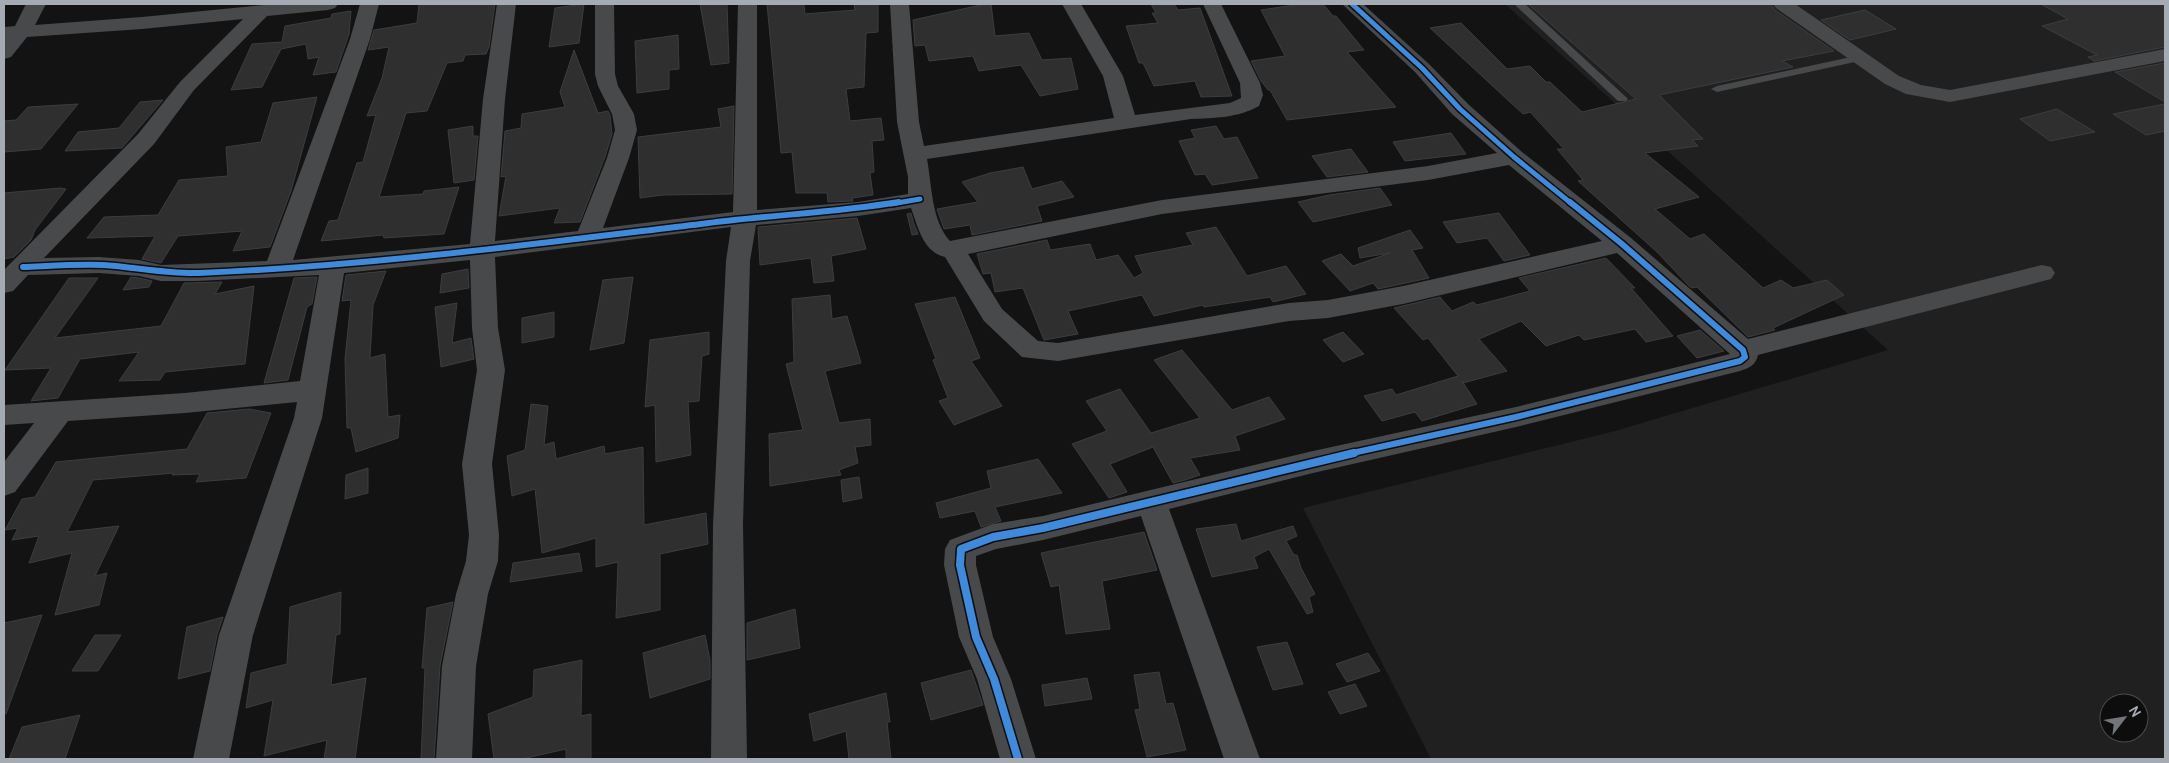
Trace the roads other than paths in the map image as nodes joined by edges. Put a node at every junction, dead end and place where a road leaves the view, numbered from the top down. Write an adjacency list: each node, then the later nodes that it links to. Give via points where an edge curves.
1 (36, 4): 14 (street)
2 (328, 4): 13 (street)
3 (369, 4): 31 (street, via 360,39)
4 (506, 4): 28 (street, via 494,99)
5 (604, 4): 25 (street, via 605,74 623,114 626,130)
6 (747, 4): 24 (street)
7 (899, 4): 21 (street, via 908,122)
8 (1071, 4): 20 (street, via 1113,76)
9 (1212, 4): 20 (street, via 1250,84 1251,102 1231,109)
10 (1352, 4): 22 (street)
11 (1519, 4): 19 (lane)
12 (1783, 4): 17 (street)
13 (260, 12): 14 (street); 30 (street, via 187,86 146,139)
14 (13, 32): 15 (street)
15 (4, 53)
16 (2165, 55): 17 (street, via 1950,96 1907,89)
17 (1860, 58): 18 (lane)
18 (1716, 89)
19 (1622, 99)
20 (1126, 123): 21 (street)
21 (914, 154): 23 (street)
22 (1514, 158): 26 (street); 27 (street, via 1428,173 1162,207)
23 (920, 198): 24 (street, via 858,209); 27 (street, via 938,246)
24 (745, 218): 25 (street); 42 (street, via 738,261 728,525)
25 (588, 237): 28 (street)
26 (1622, 244): 27 (street, via 1403,295 1058,352 1031,350 993,315); 34 (street)
27 (953, 250)
28 (482, 251): 29 (street); 41 (street, via 485,328 491,370 477,464 484,535 482,561 472,594 459,666)
29 (334, 266): 31 (street); 35 (street)
30 (23, 267): 31 (street, via 99,265 161,273); 33 (street)
31 (277, 269)
32 (2042, 273): 34 (street)
33 (4, 285)
34 (1743, 350): 39 (street, via 1746,357 1740,361 1516,417)
35 (313, 390): 36 (street); 40 (street, via 308,418 236,636)
36 (60, 411): 37 (street); 38 (street)
37 (4, 415)
38 (4, 484)
39 (1151, 501): 43 (street, via 993,537 962,549 960,565 976,636 994,678); 44 (street)
40 (210, 759)
41 (454, 759)
42 (729, 759)
43 (1018, 759)
44 (1242, 759)

